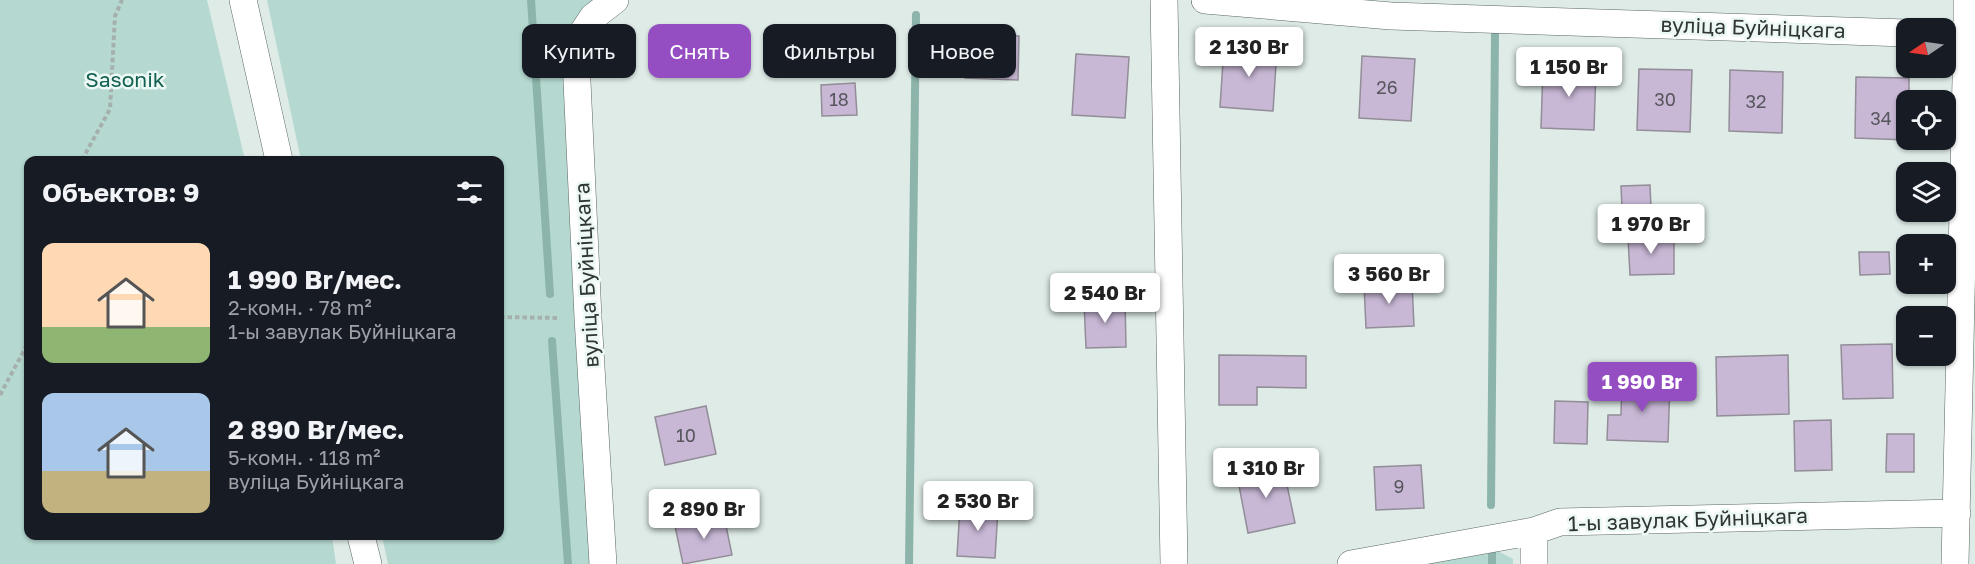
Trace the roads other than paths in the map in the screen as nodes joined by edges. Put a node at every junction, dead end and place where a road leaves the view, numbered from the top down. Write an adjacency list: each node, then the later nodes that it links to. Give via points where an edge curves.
1 (243, 0): 9 (street)
2 (615, 0): 14 (street, вуліца Буйніцкага, via 594,17 581,35 576,60)
3 (1164, 0): 15 (street)
4 (1205, 0): 6 (street, вуліца Буйніцкага)
5 (1967, 0): 8 (street)
6 (1391, 8): 7 (street, вуліца Буйніцкага)
7 (1896, 33)
8 (1956, 35): 10 (street)
9 (278, 156)
10 (1957, 513): 11 (street, 1-ы завулак Буйніцкага, via 1560,522); 18 (street)
11 (1534, 531): 16 (street, 1-ы завулак Буйніцкага); 17 (street)
12 (363, 540): 13 (street)
13 (368, 564)
14 (603, 564)
15 (1174, 564)
16 (1351, 564)
17 (1534, 564)
18 (1955, 564)

